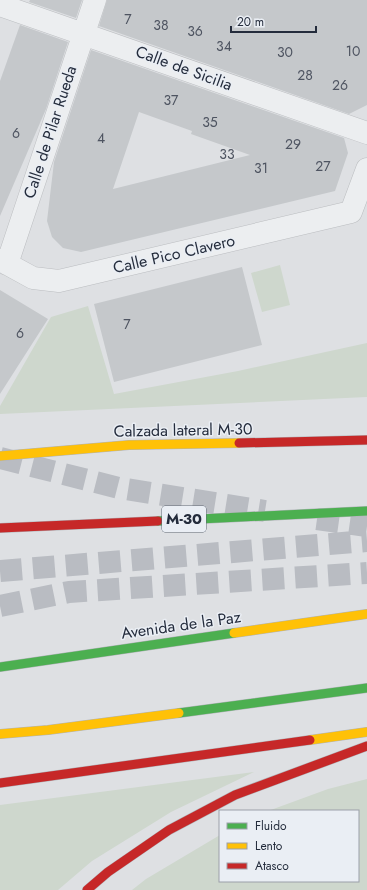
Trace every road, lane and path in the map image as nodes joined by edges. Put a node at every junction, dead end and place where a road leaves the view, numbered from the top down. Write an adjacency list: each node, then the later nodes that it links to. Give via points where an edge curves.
1 (95, 0): 3 (street, Calle de Pilar Rueda)
2 (0, 5): 3 (street, Calle de Sicilia)
3 (83, 32): 4 (street, Calle de Sicilia); 6 (street, Calle de Pilar Rueda)
4 (367, 133)
5 (367, 169): 6 (street, Calle Pico Clavero, via 351,212 59,281 33,278)
6 (3, 262)
7 (367, 440): 8 (highway, Calzada lateral M-30)
8 (129, 445): 9 (highway); 10 (highway, Calzada lateral M-30)
9 (0, 446)
10 (0, 456)
11 (367, 511): 12 (highway, M-30)
12 (0, 528)
13 (367, 614): 14 (highway, Avenida de la Paz)
14 (0, 667)
15 (367, 688): 17 (highway, via 48,730)
16 (367, 732): 19 (highway)
17 (0, 734)
18 (367, 746): 20 (highway, via 235,795 169,830 108,872)
19 (0, 783)
20 (87, 890)

